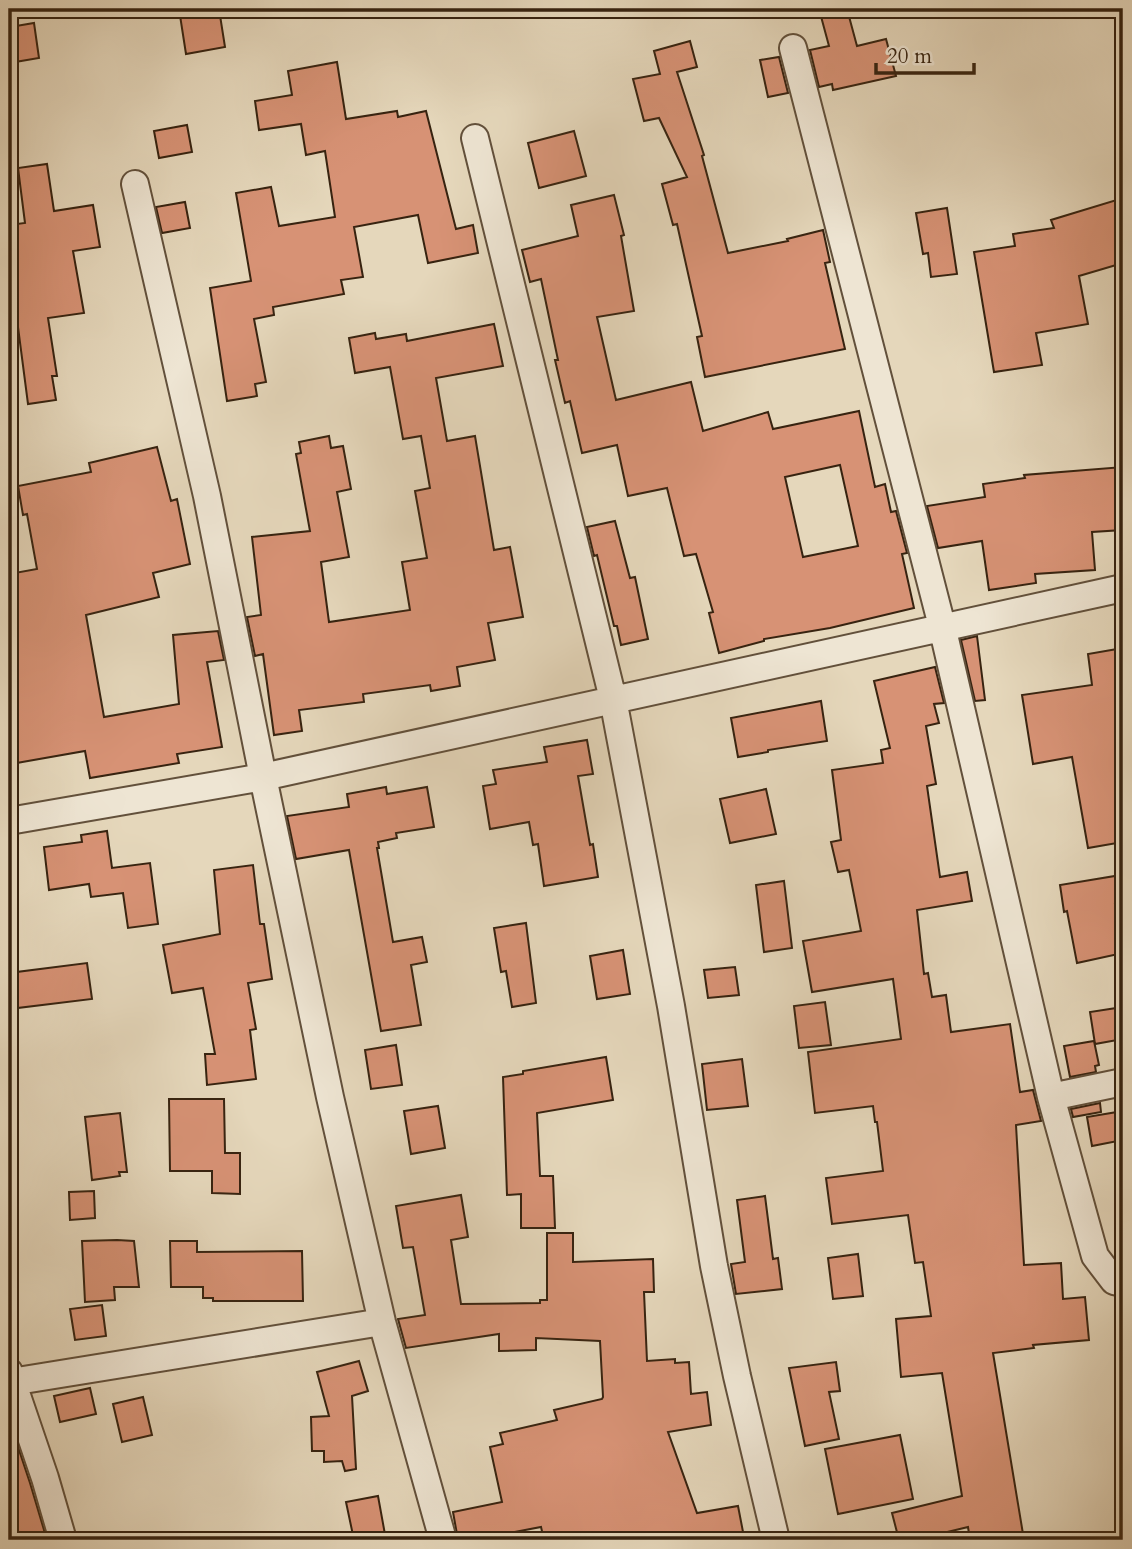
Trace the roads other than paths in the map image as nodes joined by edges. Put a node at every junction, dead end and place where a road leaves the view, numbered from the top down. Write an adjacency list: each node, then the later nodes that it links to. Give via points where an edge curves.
1 (793, 48): 5 (street)
2 (475, 138): 6 (street)
3 (135, 184): 7 (street, via 207,496)
4 (1123, 588): 5 (street)
5 (942, 626): 6 (street); 10 (street)
6 (613, 699): 7 (street); 16 (street, via 717,1280)
7 (262, 777): 8 (street); 12 (street)
8 (9, 821)
9 (1123, 1082): 10 (street)
10 (1051, 1097): 11 (street, via 1095,1256 1114,1281)
11 (1123, 1283)
12 (382, 1322): 13 (street); 15 (street)
13 (10, 1377): 14 (street)
14 (63, 1540)
15 (443, 1540)
16 (776, 1540)

